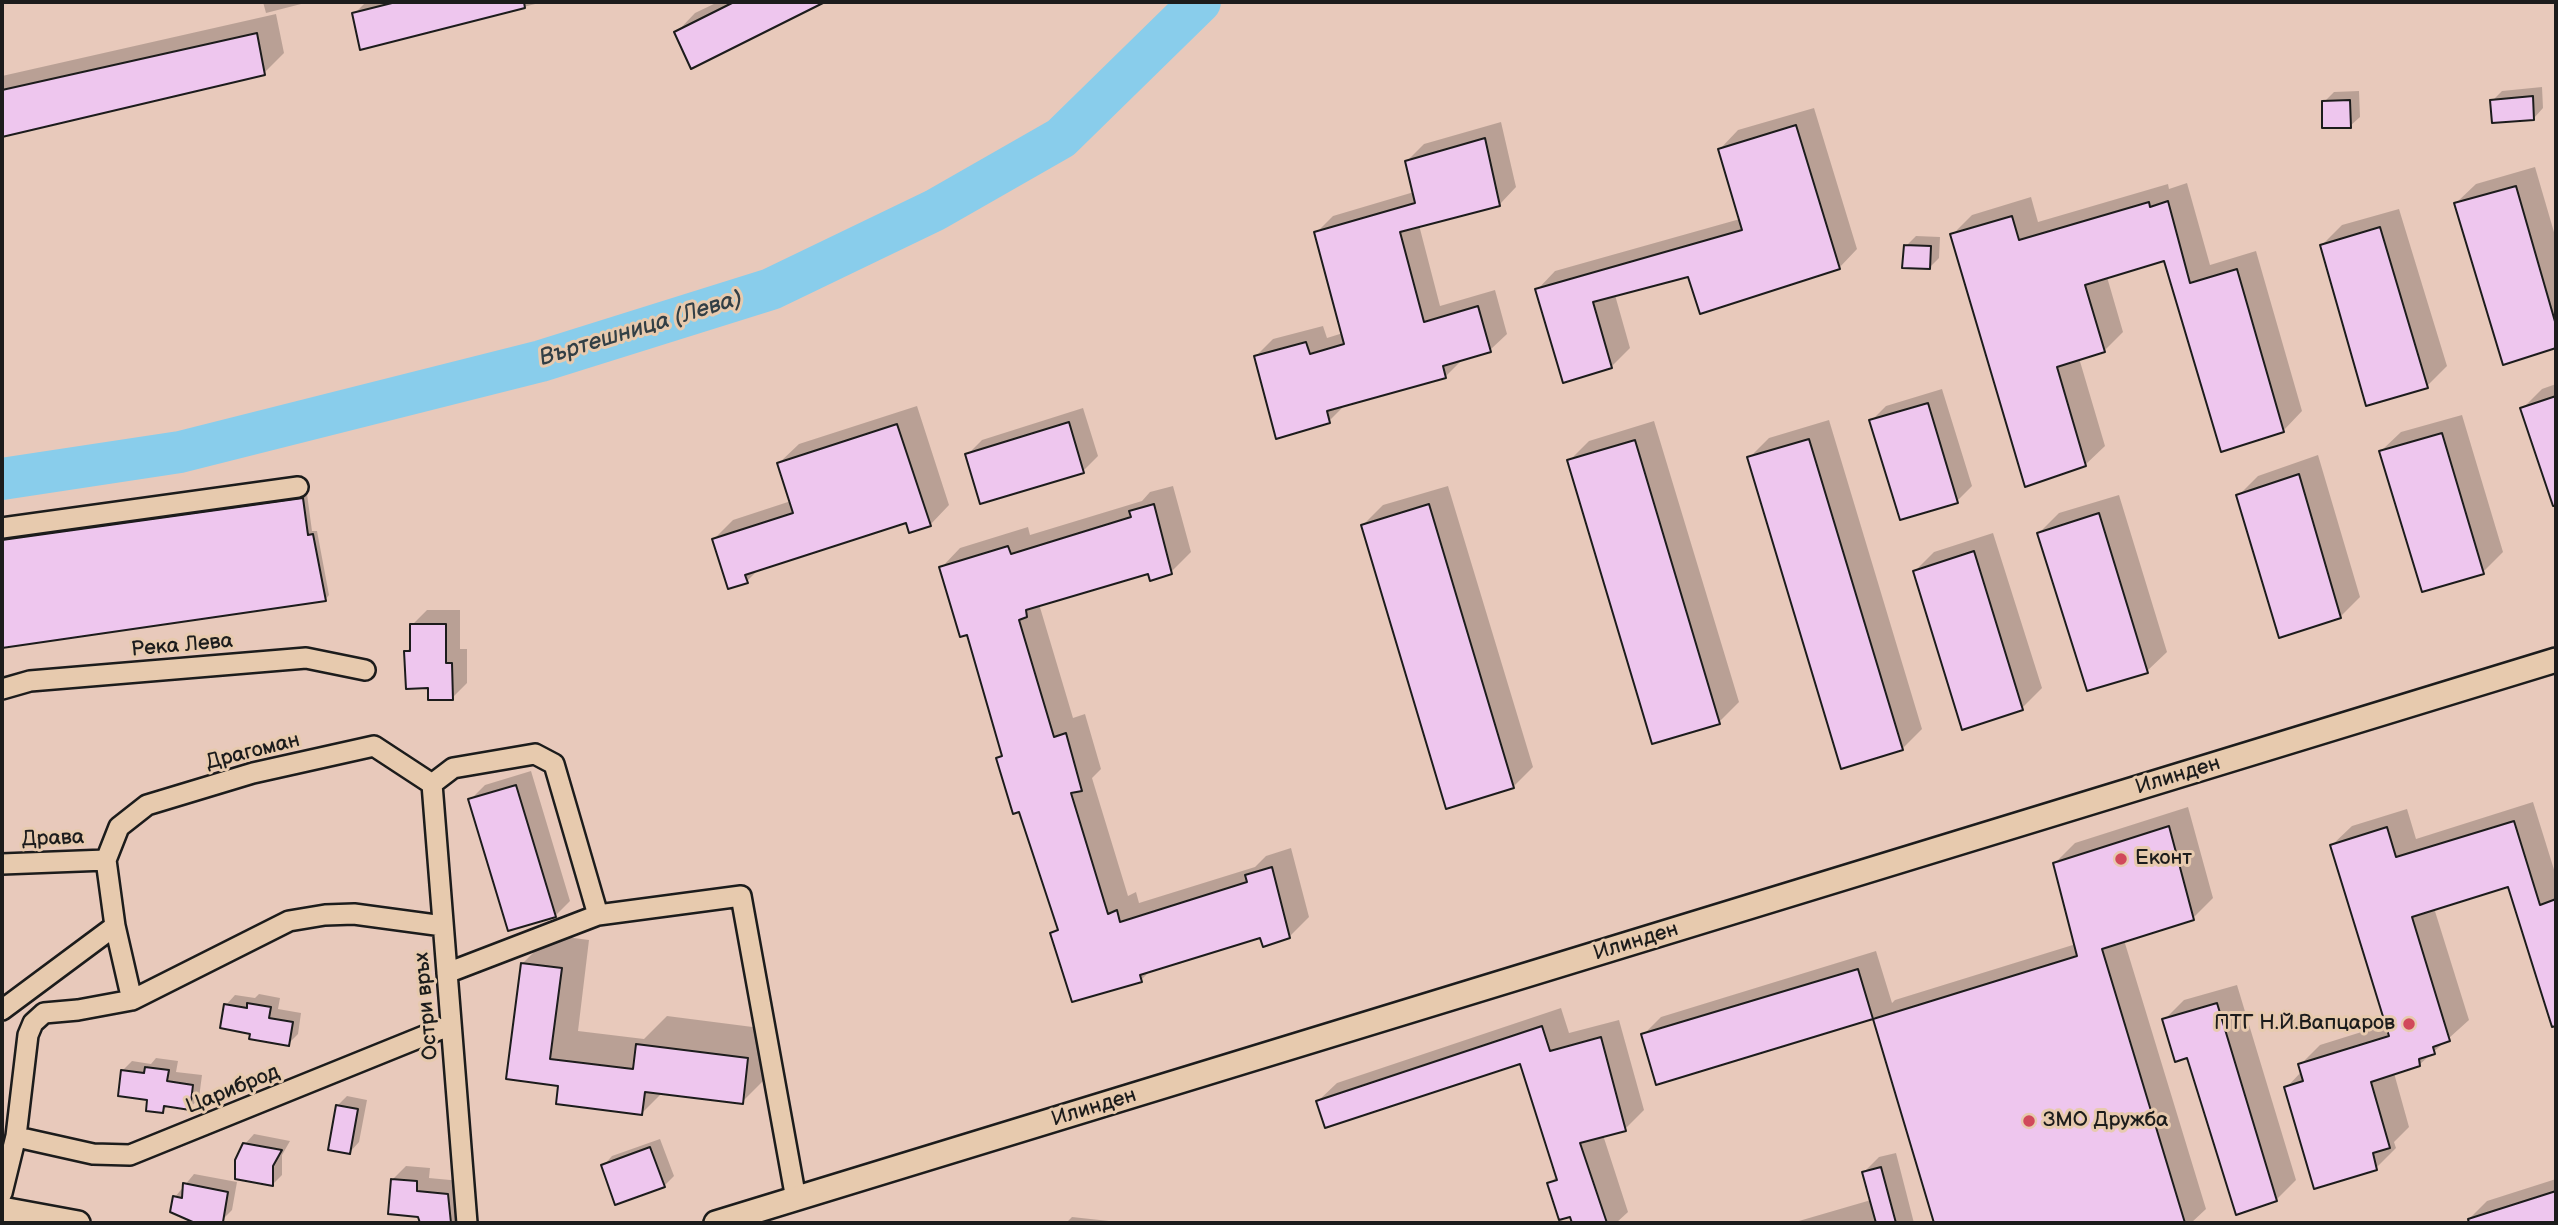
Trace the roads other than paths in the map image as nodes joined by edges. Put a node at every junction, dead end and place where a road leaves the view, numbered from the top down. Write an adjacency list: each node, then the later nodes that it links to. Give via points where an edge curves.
1 (298, 487): 2 (street)
2 (2, 528)
3 (2556, 660): 18 (street, Илинден)
4 (365, 670): 5 (street, Река Лева, via 306,658 30,681)
5 (2, 689)
6 (432, 784): 7 (street, Драгоман, via 374,746 253,773 147,805 119,827); 9 (street, via 453,768 535,754 554,764); 11 (street, Остри връх)
7 (106, 860): 8 (street, Драва); 10 (street)
8 (2, 864)
9 (598, 915): 12 (street); 18 (street, via 741,896)
10 (115, 926): 13 (street); 14 (street)
11 (443, 926): 12 (street, Остри връх); 13 (street, via 354,914 289,921)
12 (447, 973): 15 (street, Остри връх)
13 (132, 1000): 17 (street, via 44,1013 33,1023 16,1136)
14 (2, 1010)
15 (451, 1025): 16 (street, Цариброд, via 130,1155 93,1154); 21 (street, Остри връх)
16 (26, 1139)
17 (2, 1193)
18 (796, 1199): 22 (street, Илинден)
19 (2, 1209): 20 (street)
20 (78, 1223)
21 (467, 1223)
22 (716, 1223)

